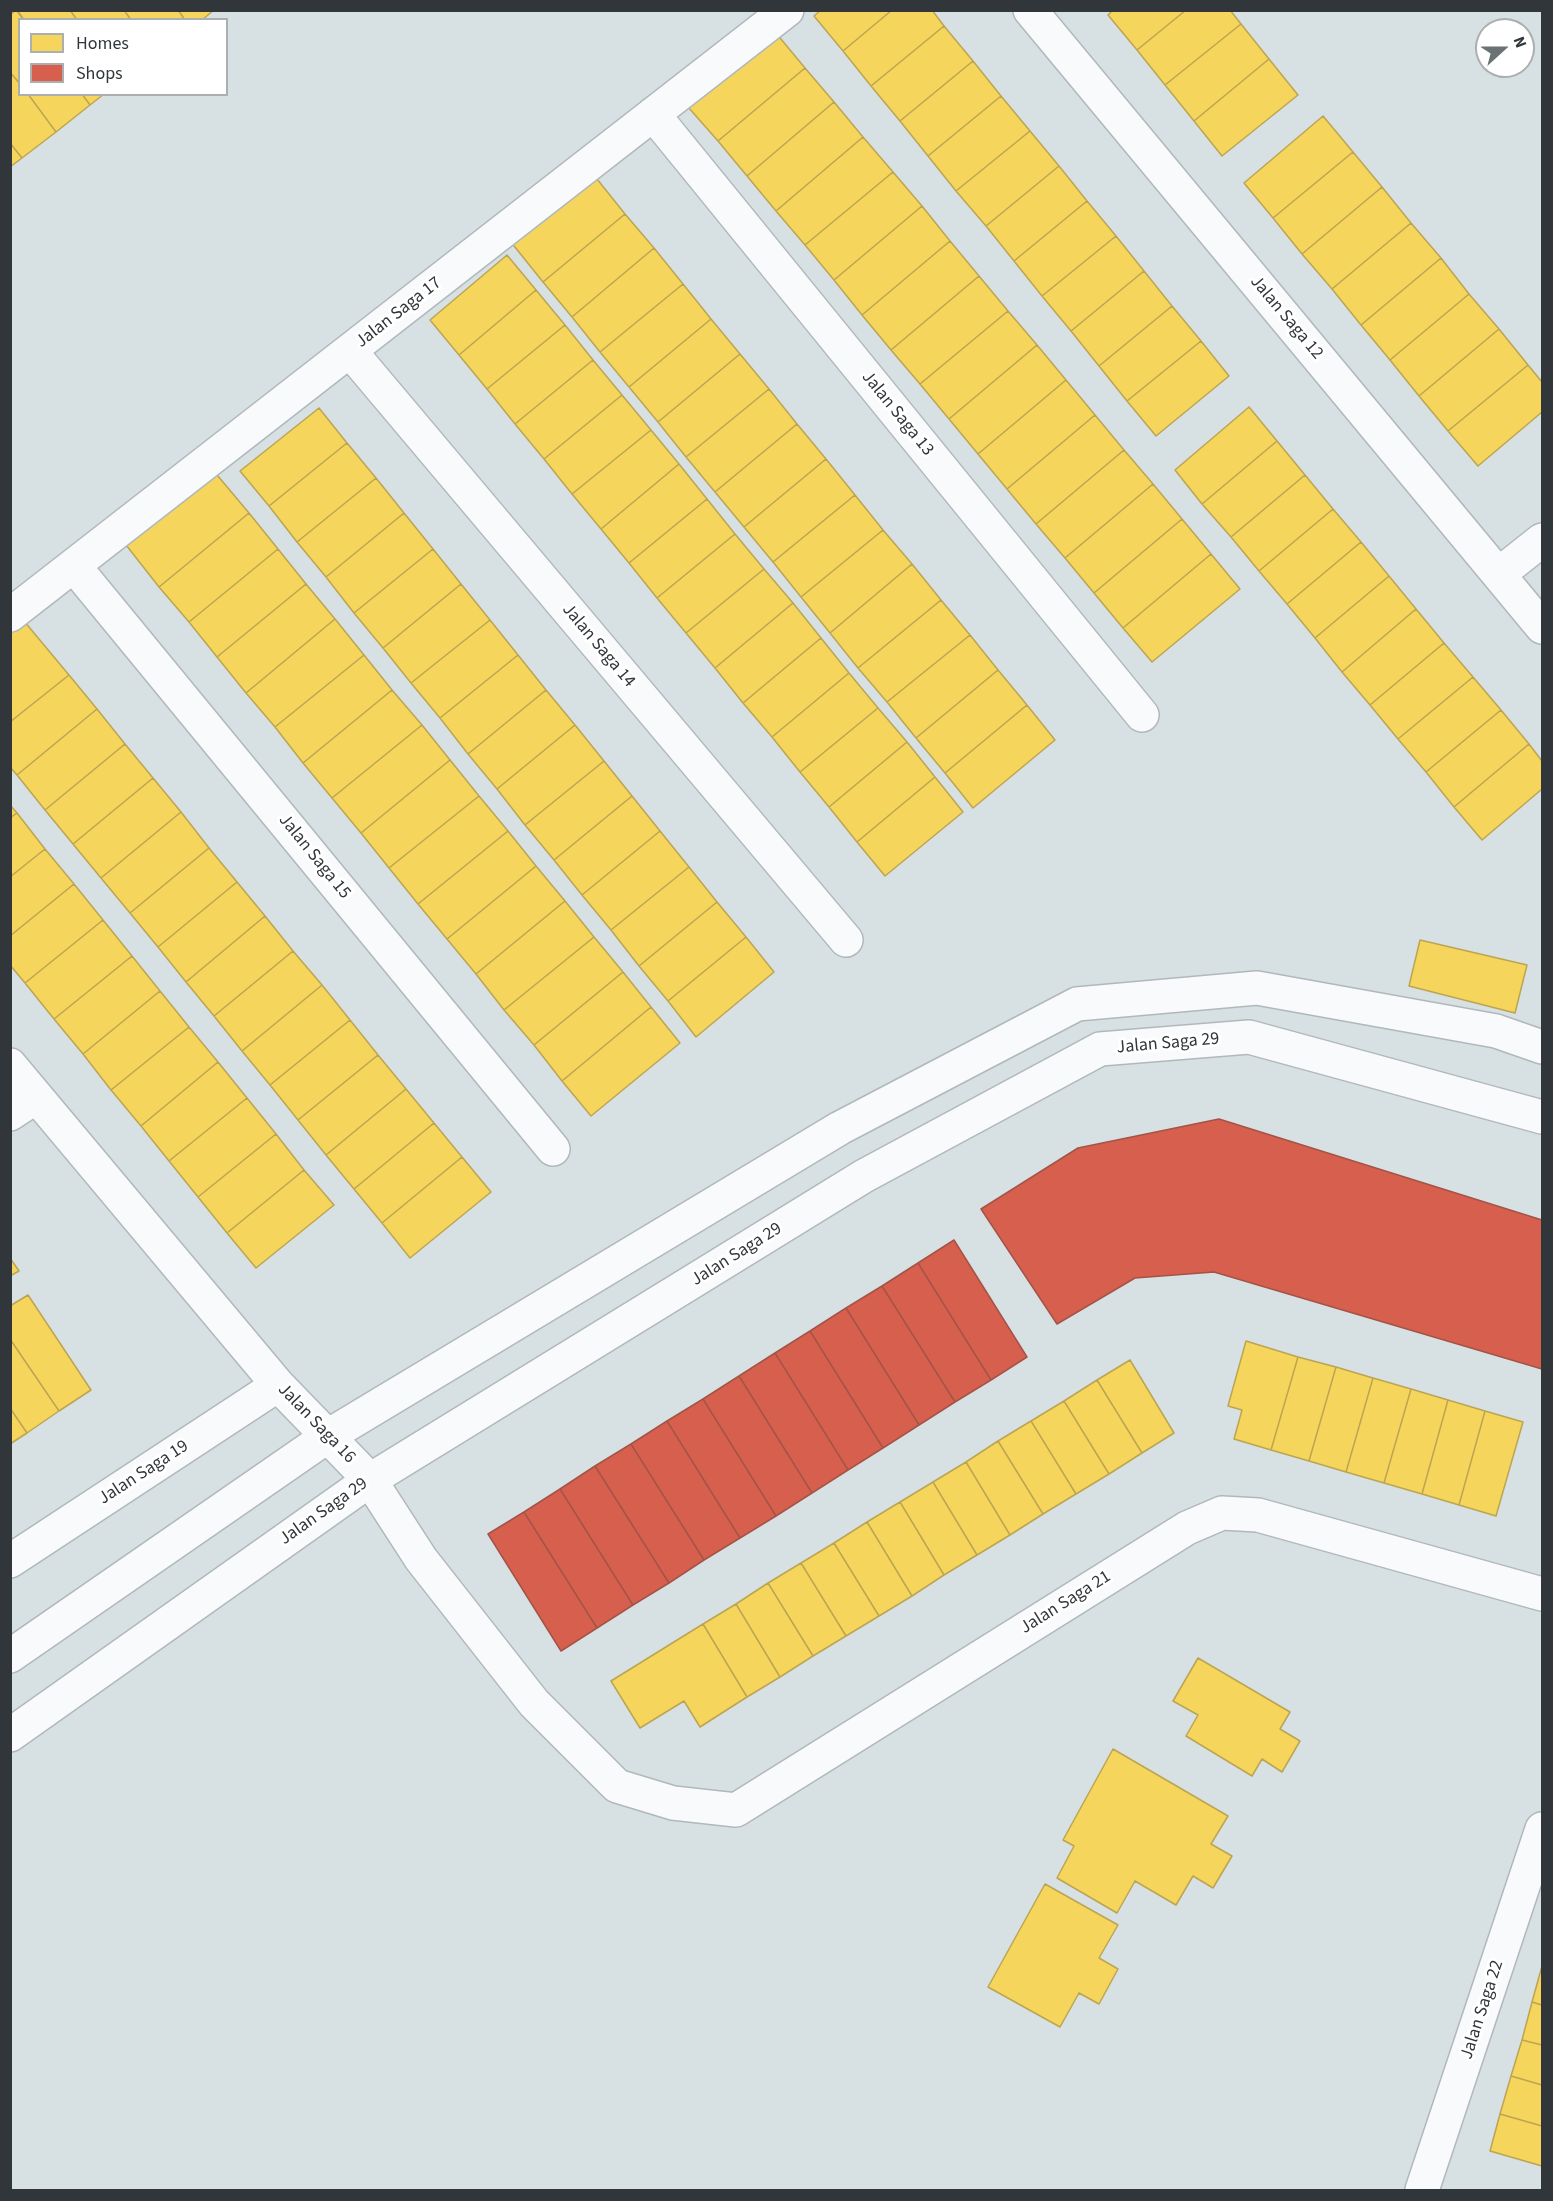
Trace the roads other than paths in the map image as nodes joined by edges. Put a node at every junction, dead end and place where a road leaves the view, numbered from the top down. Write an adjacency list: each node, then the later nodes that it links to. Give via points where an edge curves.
1 (787, 10): 3 (street, Jalan Saga 17)
2 (1030, 10): 7 (street, Jalan Saga 12)
3 (653, 114): 4 (street, Jalan Saga 17); 10 (street, Jalan Saga 13)
4 (350, 351): 6 (street, Jalan Saga 17); 11 (street, Jalan Saga 14)
5 (1542, 540): 7 (street)
6 (74, 566): 8 (street, Jalan Saga 17); 16 (street, Jalan Saga 15)
7 (1499, 574): 9 (street, Jalan Saga 12)
8 (10, 615)
9 (1542, 627)
10 (1142, 715)
11 (846, 940)
12 (1542, 1047): 18 (street, via 1496,1031 1257,988 1077,1004 840,1128)
13 (10, 1065): 14 (street, Jalan Saga 16)
14 (23, 1106): 17 (street, Jalan Saga 16)
15 (1542, 1117): 19 (street, Jalan Saga 29, via 1249,1037 1100,1049 864,1176)
16 (553, 1149)
17 (278, 1385): 18 (street, Jalan Saga 16); 20 (street, Jalan Saga 19)
18 (328, 1436): 19 (street, Jalan Saga 16); 22 (street)
19 (369, 1480): 23 (street, Jalan Saga 29); 24 (street, Jalan Saga 16, via 421,1559 534,1703)
20 (10, 1561)
21 (1542, 1594): 24 (street, Jalan Saga 21, via 1258,1515 1222,1514 1187,1528 736,1810 673,1803)
22 (10, 1656)
23 (10, 1735)
24 (617, 1786)
25 (1542, 1829): 26 (street, Jalan Saga 22)
26 (1422, 2190)

